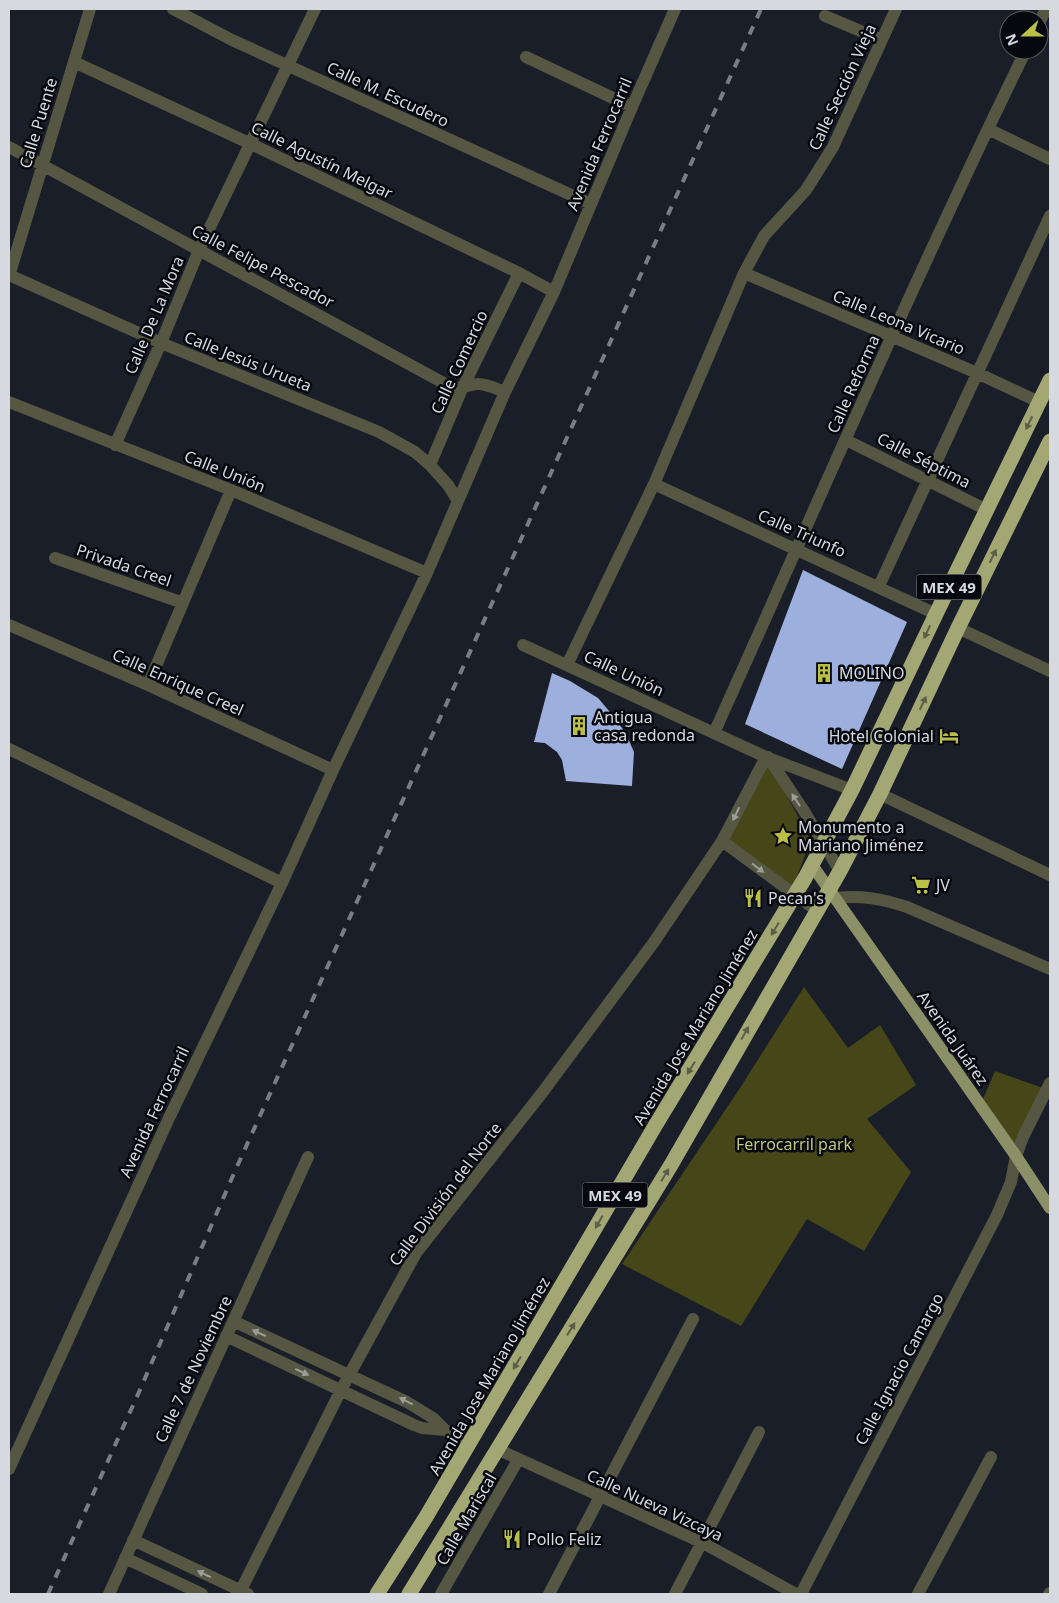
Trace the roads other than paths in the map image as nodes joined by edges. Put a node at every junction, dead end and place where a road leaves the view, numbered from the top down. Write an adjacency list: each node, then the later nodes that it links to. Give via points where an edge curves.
1 (90, 9): 10 (street, Calle Puente)
2 (173, 9): 11 (street, Calle M. Escudero)
3 (316, 9): 11 (street, Calle De La Mora)
4 (675, 9): 12 (street, Avenida Ferrocarril)
5 (896, 9): 7 (street, Calle Sección Vieja)
6 (825, 16): 7 (street)
7 (882, 40): 22 (street, Calle Sección Vieja, via 833,148 806,190 764,236)
8 (526, 57): 12 (street)
9 (1021, 60): 13 (street, Calle Reforma)
10 (74, 62): 14 (street, Calle Agustín Melgar); 17 (street, Calle Puente)
11 (288, 66): 14 (street, Calle De La Mora); 18 (street, Calle M. Escudero)
12 (632, 107): 18 (street, Avenida Ferrocarril)
13 (988, 128): 16 (street); 25 (street, Calle Reforma)
14 (249, 143): 20 (street, Calle De La Mora); 21 (street, Calle Agustín Melgar)
15 (9, 147): 17 (street, Calle Felipe Pescador)
16 (1050, 159)
17 (42, 166): 20 (street, Calle Felipe Pescador); 23 (street, Calle Puente)
18 (591, 204): 24 (street, Avenida Ferrocarril)
19 (1050, 216): 27 (street)
20 (199, 250): 26 (street, Calle De La Mora); 29 (street, Calle Felipe Pescador, via 451,387)
21 (519, 273): 24 (street, Calle Agustín Melgar); 29 (street, Calle Comercio)
22 (744, 273): 25 (street, Calle Leona Vicario); 38 (street, Calle Sección Vieja)
23 (9, 276): 26 (street, Calle Jesús Urueta)
24 (554, 292): 30 (street, Avenida Ferrocarril)
25 (892, 337): 27 (street, Calle Leona Vicario); 33 (street, Calle Reforma)
26 (160, 343): 35 (street, Calle De La Mora); 36 (street, Calle Jesús Urueta, via 380,432 415,452)
27 (977, 373): 32 (street, Calle Leona Vicario); 37 (street)
28 (1050, 380): 32 (highway, Avenida Jose Mariano Jiménez / MEX 49)
29 (462, 388): 30 (street, Calle Felipe Pescador, via 481,384); 36 (street, Calle Comercio)
30 (505, 392): 40 (street, Avenida Ferrocarril)
31 (9, 402): 35 (street, Calle Unión)
32 (1039, 402): 41 (highway, Avenida Jose Mariano Jiménez / MEX 49, one-way to 41)
33 (846, 440): 37 (street, Calle Séptima); 42 (street, Calle Reforma)
34 (1050, 441): 49 (highway, MEX 49, one-way to 34)
35 (115, 445): 39 (street, Calle Unión)
36 (430, 465): 40 (street, Calle Jesús Urueta)
37 (929, 481): 41 (street, Calle Séptima); 45 (street)
38 (654, 484): 42 (street, Calle Triunfo); 51 (street, Calle Sección Vieja)
39 (231, 490): 44 (street, Calle Unión); 46 (street, Privada Creel)
40 (458, 501): 44 (street, Avenida Ferrocarril)
41 (987, 510): 47 (highway, Avenida Jose Mariano Jiménez / MEX 49)
42 (797, 549): 45 (street, Calle Triunfo); 54 (street, Calle Reforma)
43 (55, 558): 46 (street, Privada Creel)
44 (427, 573): 57 (street, Avenida Ferrocarril)
45 (878, 586): 47 (street, Calle Triunfo)
46 (183, 603): 53 (street, Privada Creel)
47 (936, 614): 58 (highway, Avenida Jose Mariano Jiménez / MEX 49, one-way to 58)
48 (9, 625): 53 (street, Calle Enrique Creel)
49 (958, 628): 52 (street); 59 (highway, MEX 49, one-way to 49)
50 (523, 645): 51 (street, Calle Unión)
51 (567, 665): 54 (street, Calle Unión)
52 (1050, 671)
53 (148, 685): 57 (street, Calle Enrique Creel)
54 (714, 733): 56 (street, Calle Unión)
55 (9, 748): 65 (street)
56 (767, 757): 58 (street, Calle Unión); 60 (street, one-way to 60); 61 (street, one-way to 56)
57 (333, 770): 65 (street, Avenida Ferrocarril)
58 (852, 790): 61 (highway, Avenida Jose Mariano Jiménez / MEX 49)
59 (880, 794): 63 (highway, MEX 49); 64 (street)
60 (722, 841): 67 (street, one-way to 67); 77 (street, Calle División del Norte, via 654,942 547,1086 416,1253)
61 (824, 845): 62 (highway, Avenida Jose Mariano Jiménez / MEX 49); 63 (street)
62 (812, 865): 66 (main road); 67 (highway, Avenida Jose Mariano Jiménez / MEX 49)
63 (840, 871): 66 (highway, MEX 49)
64 (1050, 875)
65 (282, 883): 85 (street, Avenida Ferrocarril, via 152,1153)
66 (833, 893): 68 (highway, MEX 49); 69 (street, via 866,896 907,907); 71 (main road, Avenida Juárez)
67 (795, 896): 68 (street); 81 (highway, Avenida Jose Mariano Jiménez / MEX 49, one-way to 81, via 655,1126)
68 (816, 910): 82 (highway, MEX 49, one-way to 68, via 671,1165)
69 (1050, 969)
70 (1050, 1087): 71 (street, Calle Ignacio Camargo)
71 (1016, 1156): 73 (main road, Avenida Juárez); 99 (street, Calle Ignacio Camargo, via 1011,1182 998,1215)
72 (308, 1157): 75 (street, Calle 7 de Noviembre)
73 (1050, 1208)
74 (693, 1319): 86 (street)
75 (233, 1321): 76 (street, Calle 7 de Noviembre); 77 (street, one-way to 75)
76 (226, 1336): 78 (street, one-way to 78); 87 (street, Calle 7 de Noviembre)
77 (350, 1374): 78 (street, Calle División del Norte); 79 (street, one-way to 77, via 418,1408)
78 (341, 1390): 79 (street, via 414,1425); 90 (street, Calle División del Norte)
79 (445, 1430): 81 (street)
80 (759, 1432): 88 (street)
81 (470, 1443): 93 (highway, Avenida Jose Mariano Jiménez / MEX 49)
82 (497, 1449): 84 (street, Calle Nueva Vizcaya); 94 (highway, MEX 49)
83 (991, 1457): 100 (street)
84 (518, 1460): 86 (street, Calle Nueva Vizcaya); 95 (street, Calle Mariscal)
85 (9, 1469)
86 (601, 1498): 88 (street, Calle Nueva Vizcaya); 96 (street)
87 (133, 1540): 89 (street, Calle 7 de Noviembre); 90 (street, one-way to 87)
88 (702, 1543): 97 (street); 98 (street, Calle Nueva Vizcaya)
89 (125, 1558): 91 (street, Calle 7 de Noviembre); 92 (street)
90 (242, 1593)
91 (109, 1594)
92 (202, 1594)
93 (378, 1594)
94 (409, 1594)
95 (441, 1594)
96 (550, 1594)
97 (674, 1594)
98 (796, 1594)
99 (801, 1594)
100 (918, 1594)

